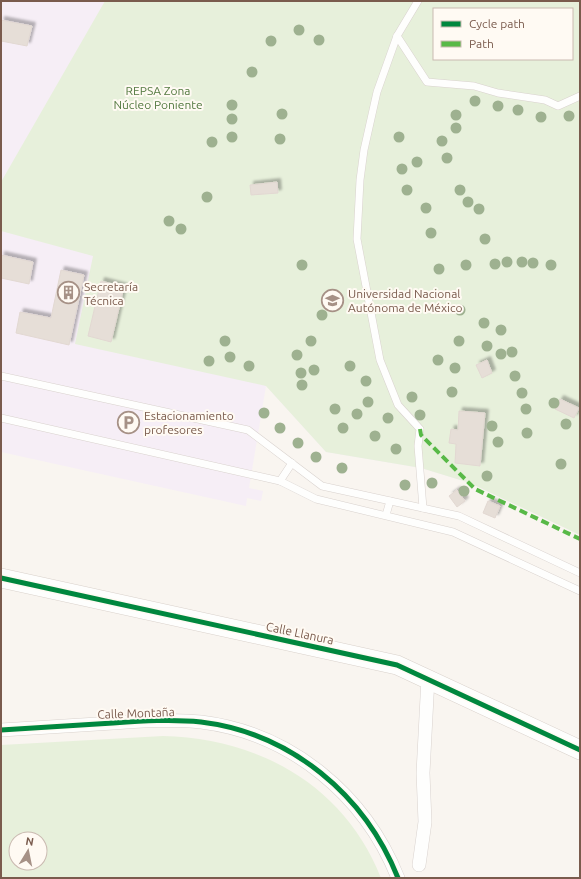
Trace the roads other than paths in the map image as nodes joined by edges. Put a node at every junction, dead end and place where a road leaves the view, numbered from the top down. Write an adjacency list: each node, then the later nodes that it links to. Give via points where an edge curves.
1 (418, 1): 2 (lane)
2 (397, 36): 3 (lane, via 427,82 474,86 498,93 545,100 558,106); 9 (lane, via 378,92 366,143 360,180 357,239 380,360 398,405 420,429 418,446)
3 (580, 96)
4 (1, 376): 6 (lane, via 248,430)
5 (1, 418): 7 (lane)
6 (292, 463): 7 (lane); 8 (lane, via 322,486)
7 (280, 481): 10 (lane, via 316,499)
8 (390, 501): 9 (lane); 10 (lane)
9 (423, 508): 11 (lane, via 459,516)
10 (386, 516): 13 (lane, via 453,532)
11 (580, 573)
12 (1, 578): 14 (street, Calle Llanura, via 378,660)
13 (580, 591)
14 (428, 678): 16 (street, Calle Llanura); 17 (street, via 423,773 425,822)
15 (1, 730): 18 (street, Calle Montaña, via 163,720 202,722 247,733 289,751 342,791 370,824)
16 (580, 750)
17 (420, 865)
18 (398, 878)

